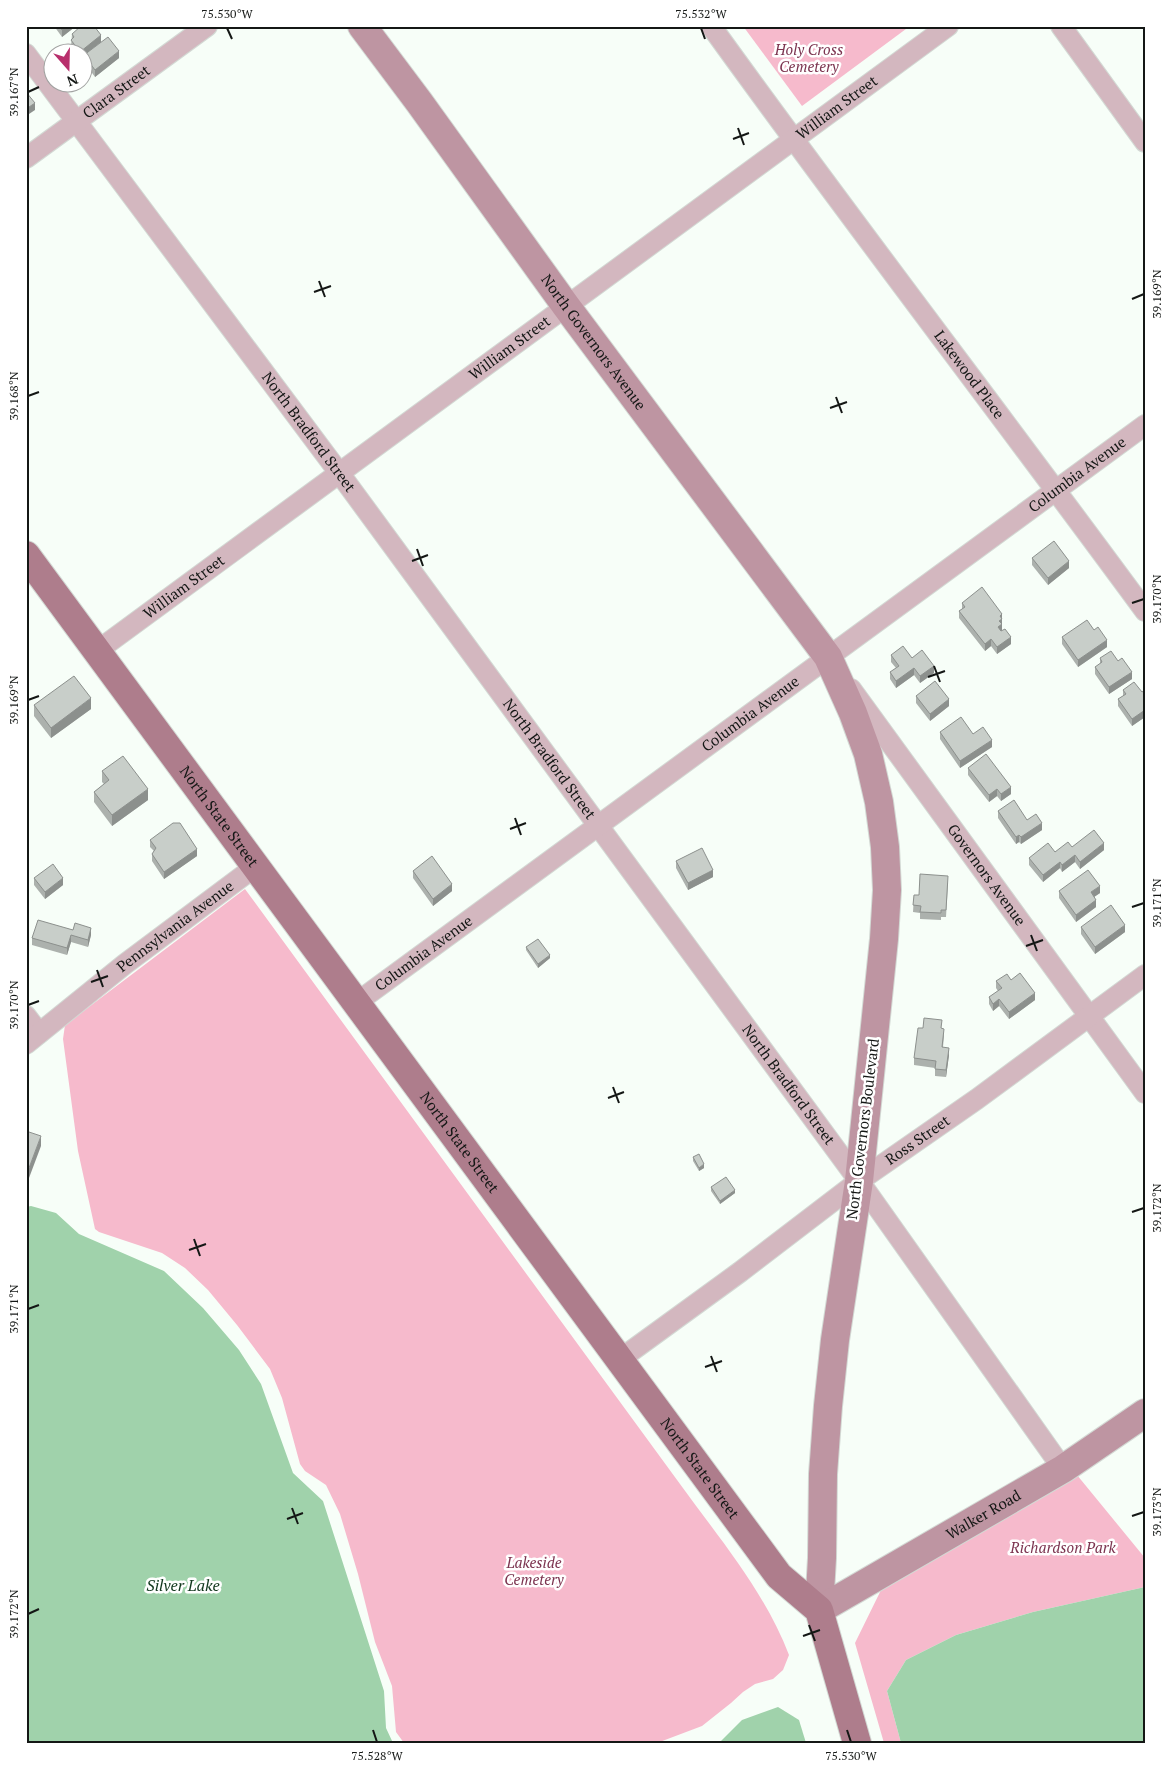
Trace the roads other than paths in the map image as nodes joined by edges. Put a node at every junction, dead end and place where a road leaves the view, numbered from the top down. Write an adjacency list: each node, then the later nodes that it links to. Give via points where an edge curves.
1 (207, 26): 7 (street, Clara Street)
2 (362, 26): 11 (main road, North Governors Avenue)
3 (710, 26): 8 (street, Lakewood Place)
4 (948, 26): 8 (street, William Street)
5 (1061, 26): 9 (street)
6 (26, 54): 7 (street, North Bradford Street)
7 (76, 121): 10 (street, Clara Street); 13 (street, North Bradford Street)
8 (793, 140): 11 (street, William Street); 14 (street, Lakewood Place)
9 (1145, 142)
10 (26, 158)
11 (566, 306): 13 (street, William Street); 18 (main road, North Governors Avenue)
12 (1145, 425): 14 (street, Columbia Avenue)
13 (340, 474): 17 (street, William Street); 19 (street, North Bradford Street)
14 (1056, 490): 16 (street, Lakewood Place); 18 (street, Columbia Avenue)
15 (26, 555): 17 (main road, North State Street)
16 (1145, 611)
17 (97, 652): 20 (main road, North State Street)
18 (828, 657): 19 (street, Columbia Avenue); 24 (street, Governors Avenue); 27 (main road, North Governors Boulevard, via 854,713 868,754 885,847 884,939)
19 (598, 826): 22 (street, Columbia Avenue); 27 (street, North Bradford Street)
20 (256, 866): 22 (main road, North State Street); 25 (street, Pennsylvania Avenue, via 125,964)
21 (1145, 975): 24 (street, Ross Street)
22 (356, 1003): 28 (main road, North State Street)
23 (26, 1016): 25 (street)
24 (1088, 1017): 26 (street, Governors Avenue); 27 (street, Ross Street)
25 (33, 1039)
26 (1145, 1093)
27 (859, 1181): 28 (street, Ross Street); 30 (street, North Bradford Street); 31 (main road, North Governors Boulevard, via 828,1406)
28 (618, 1360): 31 (main road, North State Street, via 778,1576)
29 (1145, 1413): 30 (main road, Walker Road)
30 (1063, 1469): 31 (main road, Walker Road)
31 (819, 1610): 32 (main road)
32 (857, 1743)

